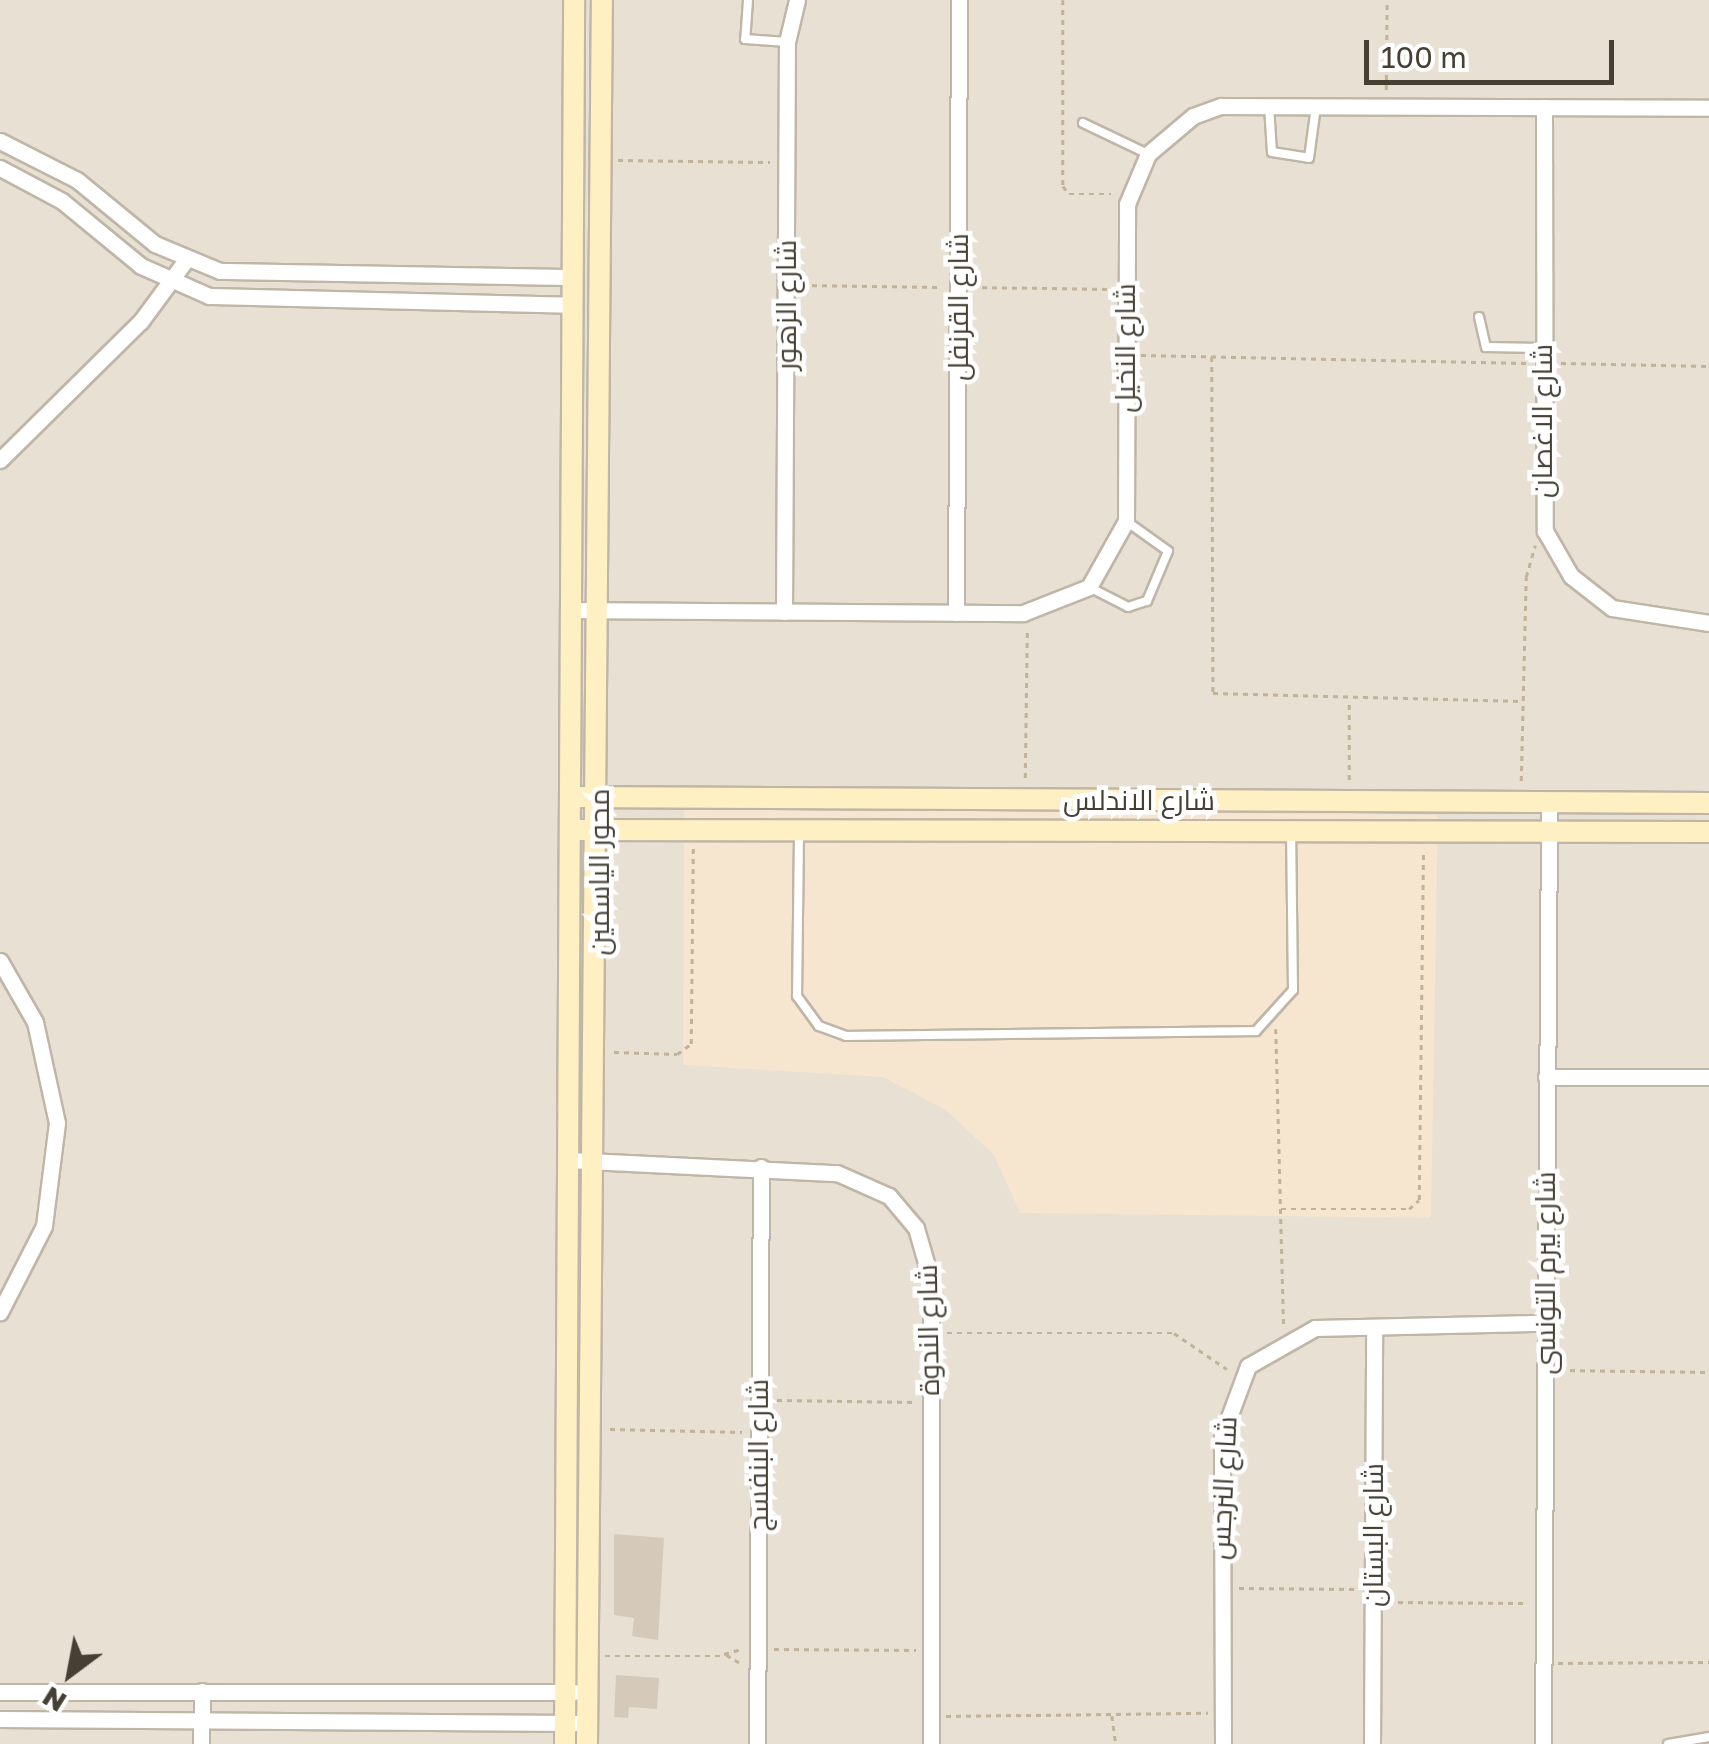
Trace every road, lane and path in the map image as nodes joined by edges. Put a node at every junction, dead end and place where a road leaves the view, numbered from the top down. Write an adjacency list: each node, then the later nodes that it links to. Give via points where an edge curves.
1 (574, 0): 20 (street, محور الياسمين)
2 (602, 0): 16 (street, محور الياسمين)
3 (748, 0): 7 (lane, via 745,38)
4 (797, 0): 7 (street, شارع الزهور)
5 (959, 0): 35 (street, شارع القرنفل)
6 (1388, 0): 10 (path)
7 (787, 42): 17 (street, شارع الزهور)
8 (1269, 106): 9 (street); 9 (lane, via 1272,152 1308,158); 15 (street, via 1207,110)
9 (1316, 106): 10 (street)
10 (1386, 107): 11 (street)
11 (1544, 107): 12 (street); 25 (street, شارع الاغصان)
12 (1709, 108)
13 (1083, 123): 15 (lane)
14 (0, 141): 19 (street, via 47,160)
15 (1148, 154): 24 (street, شارع النخيل, via 1125,218)
16 (601, 160): 17 (path); 33 (street, محور الياسمين)
17 (786, 162): 34 (street, شارع الزهور)
18 (0, 168): 21 (street, via 62,201)
19 (186, 260): 20 (street, via 255,277); 21 (street)
20 (572, 277): 22 (street, محور الياسمين)
21 (173, 283): 22 (street, via 247,303); 28 (street)
22 (572, 304): 32 (street, محور الياسمين)
23 (1479, 317): 25 (lane, via 1486,347)
24 (1125, 355): 26 (path); 29 (street, شارع النخيل)
25 (1542, 355): 26 (path); 27 (path); 30 (street, شارع الاغصان)
26 (1212, 356): 38 (path, via 1210,688 1226,699)
27 (1709, 366)
28 (0, 460)
29 (1126, 522): 31 (street, شارع النخيل); 31 (lane, via 1168,551 1147,601 1128,608)
30 (1545, 531): 37 (street, شارع الاغصان, via 1571,576 1612,608); 39 (path, via 1526,577)
31 (1089, 587): 36 (street)
32 (570, 610): 33 (street); 40 (street, محور الياسمين)
33 (601, 610): 34 (street); 41 (street, محور الياسمين)
34 (784, 612): 35 (street)
35 (956, 613): 36 (street)
36 (1028, 613): 42 (path)
37 (1709, 623)
38 (1349, 700): 39 (path); 43 (path)
39 (1524, 701): 44 (path)
40 (570, 797): 41 (street, شارع الاندلس); 47 (street, محور الياسمين)
41 (600, 797): 42 (street, شارع الاندلس); 48 (street, محور الياسمين)
42 (1025, 800): 43 (street, شارع الاندلس)
43 (1349, 801): 44 (street, شارع الاندلس)
44 (1521, 802): 45 (street, شارع الاندلس)
45 (1548, 803): 46 (street, شارع الاندلس); 53 (street, شارع بيرم التونسى)
46 (1709, 803)
47 (570, 830): 48 (street, شارع الاندلس); 60 (street, محور الياسمين)
48 (600, 830): 49 (street, شارع الاندلس); 57 (street, محور الياسمين)
49 (694, 830): 50 (street, شارع الاندلس); 57 (path, via 691,1044 677,1054)
50 (799, 830): 51 (street, شارع الاندلس); 56 (lane, via 796,987 805,1012 827,1031 1245,1034)
51 (1290, 830): 52 (street, شارع الاندلس); 56 (lane, via 1294,978)
52 (1423, 830): 53 (street, شارع الاندلس); 63 (path, via 1419,1200 1409,1209)
53 (1548, 831): 54 (street, شارع الاندلس); 58 (street, شارع بيرم التونسى)
54 (1709, 832)
55 (0, 961): 64 (street, via 35,1022 57,1123 44,1226)
56 (1276, 1019): 63 (path)
57 (598, 1051): 61 (street, محور الياسمين)
58 (1546, 1077): 59 (street); 65 (street, شارع بيرم التونسى)
59 (1709, 1077)
60 (568, 1160): 61 (street, شارع الندوة); 87 (street, محور الياسمين)
61 (598, 1161): 62 (street, شارع الندوة); 74 (street, محور الياسمين)
62 (761, 1167): 67 (street, شارع الندوة, via 851,1176 900,1206 927,1253); 72 (street, شارع البنفسج)
63 (1281, 1208): 68 (path)
64 (0, 1312)
65 (1544, 1323): 66 (street); 69 (street, شارع بيرم التونسى)
66 (1374, 1327): 68 (street); 77 (street, شارع البستان)
67 (930, 1333): 71 (path, via 1174,1333); 73 (street, شارع الندوة)
68 (1284, 1338): 71 (street, شارع النرجس)
69 (1544, 1370): 70 (path); 78 (street, شارع بيرم التونسى)
70 (1709, 1372)
71 (1239, 1378): 76 (street, شارع النرجس, via 1223,1420)
72 (758, 1400): 73 (path); 75 (street, شارع البنفسج)
73 (930, 1402): 79 (street, شارع الندوة)
74 (594, 1429): 75 (path); 80 (street, محور الياسمين)
75 (758, 1433): 82 (street, شارع البنفسج)
76 (1219, 1588): 77 (path); 89 (street, شارع النرجس)
77 (1372, 1596): 78 (path); 102 (street, شارع البستان)
78 (1542, 1603): 84 (street, شارع بيرم التونسى)
79 (927, 1650): 82 (path); 91 (street, شارع الندوة)
80 (588, 1656): 81 (path); 88 (street, محور الياسمين)
81 (723, 1656): 82 (path); 82 (path)
82 (758, 1656): 98 (street, شارع البنفسج)
83 (1709, 1662): 84 (path)
84 (1541, 1663): 103 (street, شارع بيرم التونسى)
85 (202, 1691): 86 (street); 87 (street); 93 (street)
86 (0, 1692)
87 (565, 1692): 88 (street); 94 (street, محور الياسمين)
88 (588, 1692): 95 (street, محور الياسمين)
89 (1221, 1712): 90 (path); 101 (street, شارع النرجس)
90 (1112, 1714): 91 (path); 100 (path)
91 (929, 1716): 99 (street, شارع الندوة)
92 (0, 1720): 93 (street)
93 (201, 1721): 94 (street); 97 (street)
94 (565, 1733): 95 (street)
95 (588, 1734)
96 (1709, 1736): 104 (lane)
97 (200, 1744)
98 (758, 1744)
99 (930, 1744)
100 (1116, 1744)
101 (1223, 1744)
102 (1372, 1744)
103 (1543, 1744)
104 (1668, 1744)

